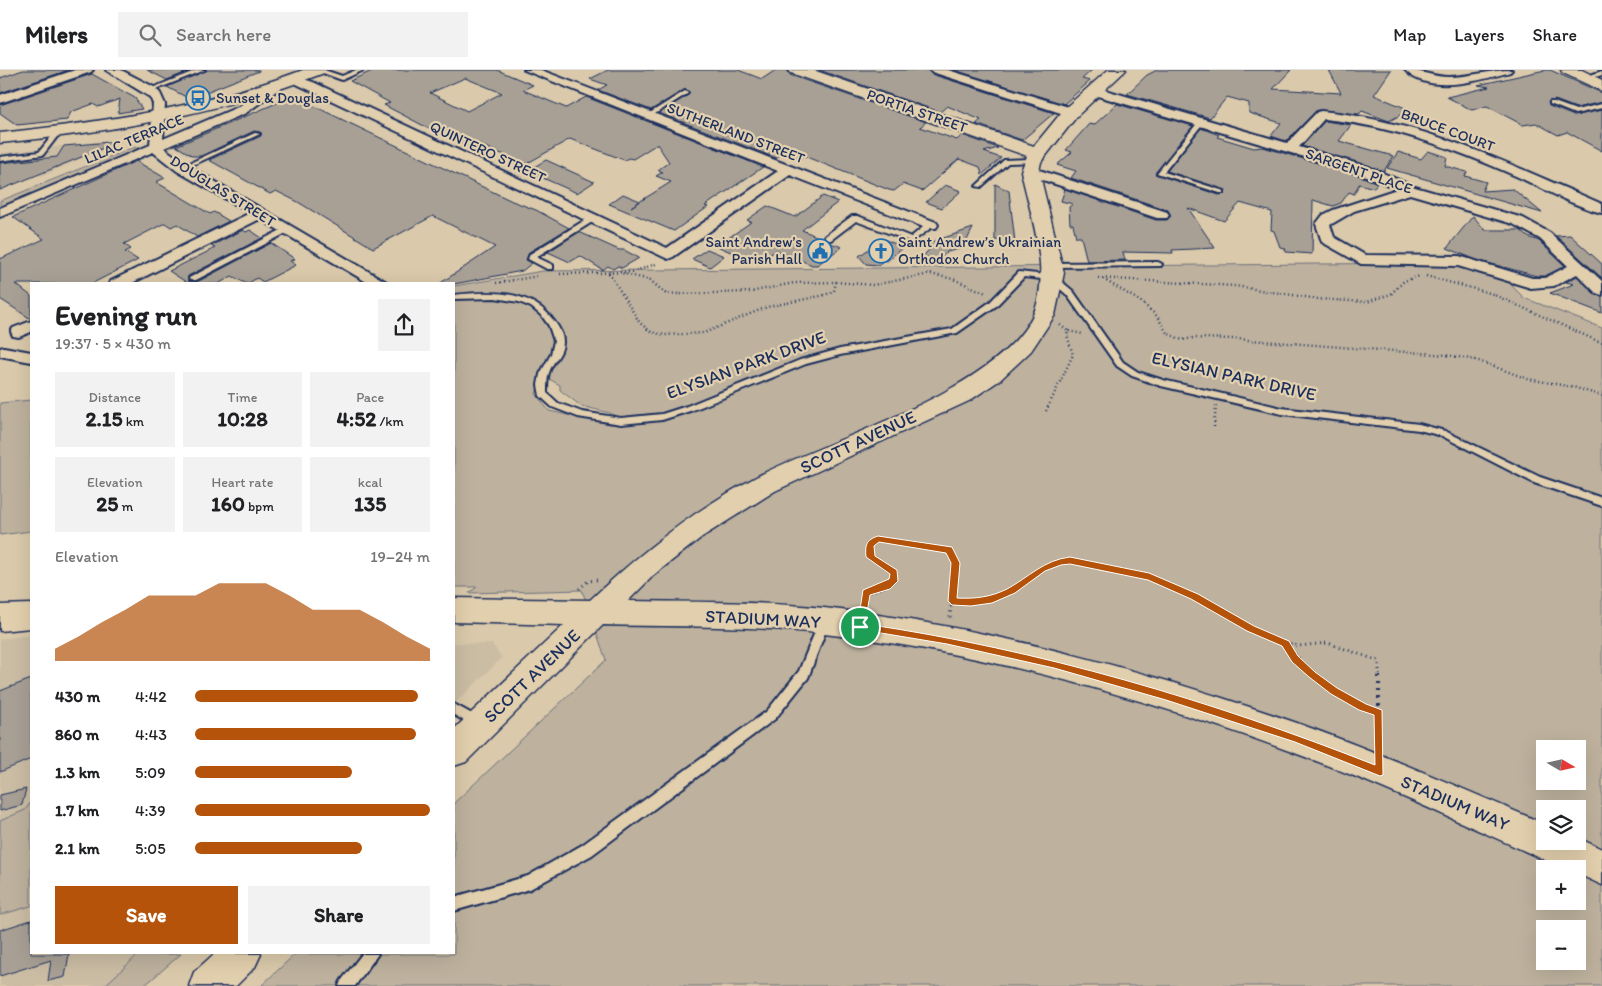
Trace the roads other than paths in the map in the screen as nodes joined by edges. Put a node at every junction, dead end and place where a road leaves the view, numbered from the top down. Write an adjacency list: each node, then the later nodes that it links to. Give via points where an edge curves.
1 (87, 70): 21 (street)
2 (112, 70): 18 (street)
3 (202, 70): 18 (lane)
4 (318, 70): 5 (lane, via 342,78); 15 (street)
5 (361, 70)
6 (531, 70): 25 (street, SUTHERLAND STREET)
7 (797, 70): 34 (street, PORTIA STREET)
8 (936, 70): 24 (street)
9 (1118, 70): 19 (street)
10 (1411, 70): 11 (street, via 1442,82)
11 (1506, 70)
12 (1569, 70): 14 (street)
13 (1602, 73): 14 (lane)
14 (1585, 78): 17 (street)
15 (294, 80): 16 (street); 45 (street, QUINTERO STREET)
16 (276, 86): 27 (street); 31 (street, LILAC TERRACE, via 242,110)
17 (1602, 86)
18 (150, 90): 27 (street, DOUGLAS STREET, via 159,104)
19 (1095, 91): 24 (street); 26 (street, SARGENT PLACE)
20 (684, 93): 25 (lane)
21 (0, 99)
22 (1552, 103): 23 (lane, via 1575,112)
23 (1602, 106)
24 (1071, 112): 34 (street)
25 (648, 116): 36 (street, SUTHERLAND STREET)
26 (1201, 122): 32 (street, SARGENT PLACE); 39 (lane, via 1160,173)
27 (157, 126): 28 (street); 31 (street, DOUGLAS STREET); 40 (street)
28 (57, 133): 30 (street); 33 (lane, via 41,154)
29 (257, 134): 35 (lane)
30 (0, 138)
31 (156, 148): 35 (street, DOUGLAS STREET); 42 (street, LILAC TERRACE)
32 (1290, 148): 38 (street, SARGENT PLACE, via 1364,170); 41 (street, BRUCE COURT, via 1321,115 1384,124 1452,145)
33 (0, 159)
34 (1033, 162): 37 (lane, via 1006,161); 44 (street, PORTIA STREET); 52 (street, SCOTT AVENUE)
35 (182, 168): 43 (street, DOUGLAS STREET)
36 (788, 170): 45 (street, QUINTERO STREET, via 668,254); 46 (street, SUTHERLAND STREET)
37 (979, 186)
38 (1410, 190): 50 (street, SARGENT PLACE, via 1518,221 1545,236); 50 (street, via 1326,217 1323,224 1327,240 1361,259 1459,261 1531,282 1548,283)
39 (1222, 192)
40 (0, 198)
41 (1602, 209)
42 (0, 213)
43 (259, 214): 47 (street, DOUGLAS STREET); 54 (street)
44 (1162, 214)
45 (593, 219): 51 (lane, via 533,256 532,259)
46 (931, 225): 48 (lane, via 912,240 855,218)
47 (288, 230): 53 (lane); 55 (street, DOUGLAS STREET)
48 (828, 238)
49 (1158, 264): 52 (lane)
50 (1577, 268): 56 (street, SARGENT PLACE)
51 (551, 271)
52 (1052, 272): 57 (lane, ELYSIAN PARK DRIVE, via 1022,274 998,299 954,331 840,352 803,362 662,417 621,421 581,414 555,405 544,394 543,380 556,356 558,335 550,320 537,308 497,295); 60 (lane, ELYSIAN PARK DRIVE, via 1120,364 1136,374 1161,383 1282,410 1445,434 1537,480); 62 (street, SCOTT AVENUE, via 1044,315 1023,346 992,374 960,395 766,484 692,529 645,566)
53 (193, 278)
54 (121, 282)
55 (379, 282)
56 (1602, 290)
57 (455, 297)
58 (2, 352): 59 (street)
59 (30, 357)
60 (1602, 502)
61 (455, 610): 62 (street, STADIUM WAY)
62 (600, 612): 65 (street, STADIUM WAY); 67 (street, SCOTT AVENUE)
63 (30, 616): 64 (street)
64 (0, 618)
65 (824, 621): 69 (street, STADIUM WAY, via 947,640 1054,664 1166,696 1296,738); 70 (lane, via 804,674 771,715 587,850 530,882)
66 (455, 710): 67 (lane)
67 (481, 725): 68 (street, SCOTT AVENUE)
68 (455, 750)
69 (1602, 867)
70 (455, 904)
71 (242, 954): 73 (street)
72 (371, 954): 74 (lane)
73 (208, 986)
74 (346, 986)

